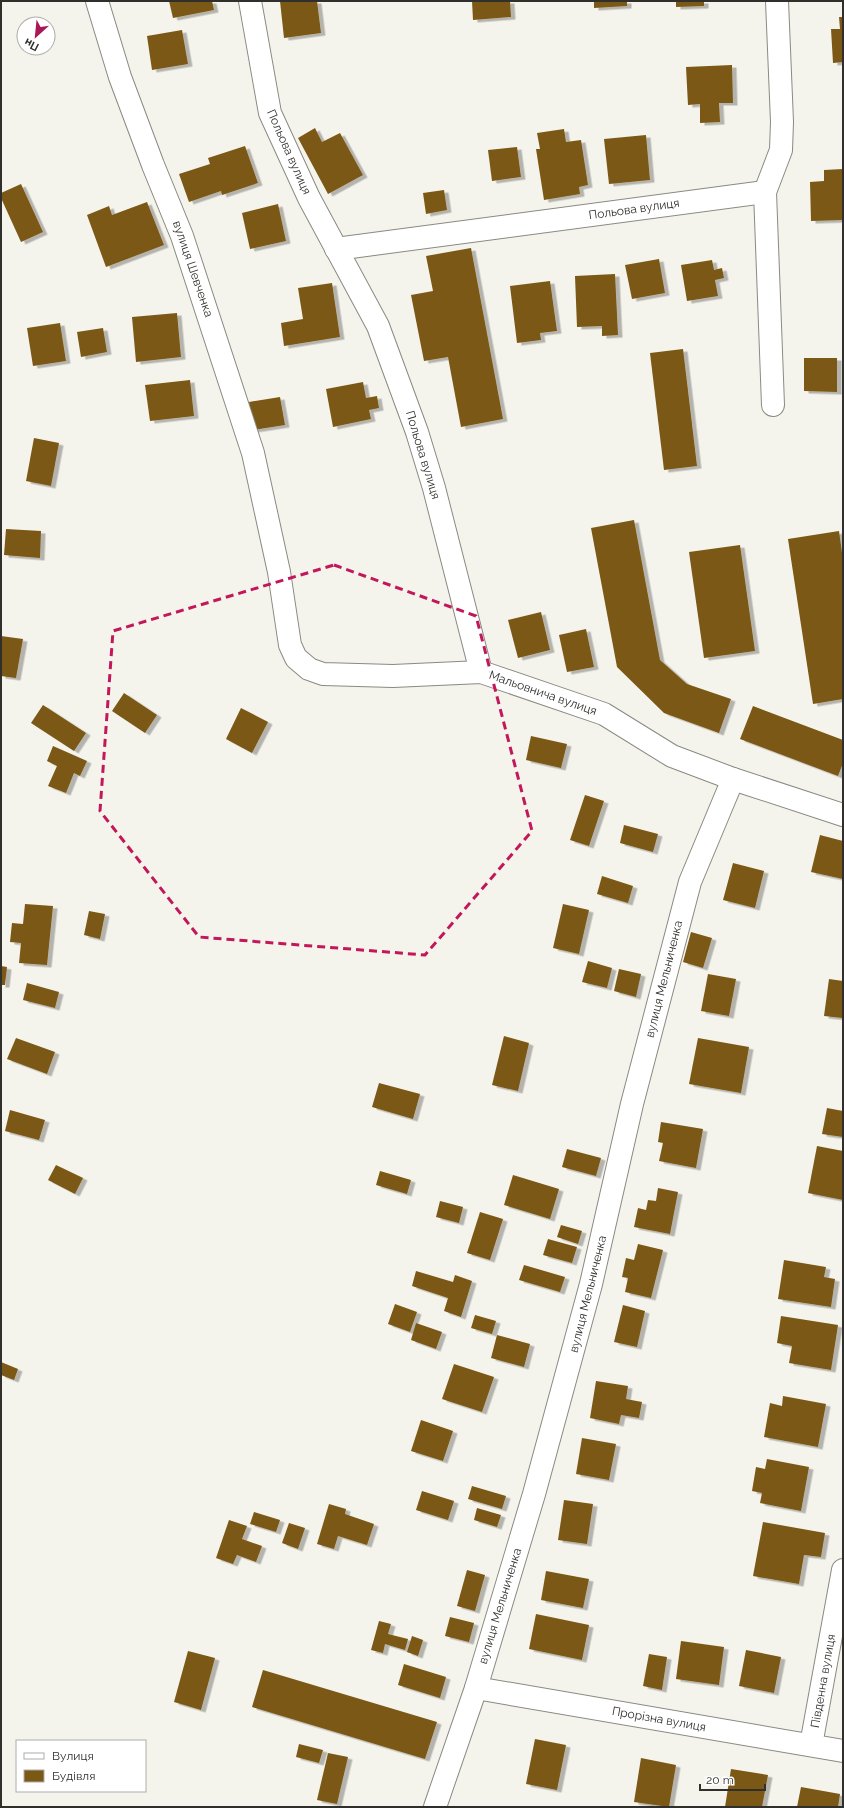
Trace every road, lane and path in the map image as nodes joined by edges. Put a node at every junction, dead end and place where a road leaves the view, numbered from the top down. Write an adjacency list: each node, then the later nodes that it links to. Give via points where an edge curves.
1 (97, 1): 7 (street, вулиця Шевченка, via 120,77 152,165 182,236 220,348 253,453)
2 (250, 1): 5 (street, Польова вулиця, via 270,113 309,198)
3 (777, 1): 4 (street, via 781,150)
4 (765, 192): 5 (street, Польова вулиця); 6 (street)
5 (336, 249): 8 (street, Польова вулиця, via 378,326 417,432)
6 (772, 405)
7 (273, 543): 8 (street, Мальовнича вулиця, via 290,645 296,658 309,669 323,674 348,676)
8 (481, 672): 9 (street, Мальовнича вулиця, via 604,714 672,756)
9 (733, 779): 10 (street, Мальовнича вулиця); 12 (street, вулиця Мельниченка, via 690,882 682,909 632,1104 591,1284 534,1494)
10 (843, 815)
11 (843, 1570): 13 (street, Південна вулиця)
12 (476, 1688): 13 (street, Прорізна вулиця); 15 (street, вулиця Мельниченка)
13 (811, 1745): 14 (street, Прорізна вулиця)
14 (843, 1751)
15 (435, 1807)

